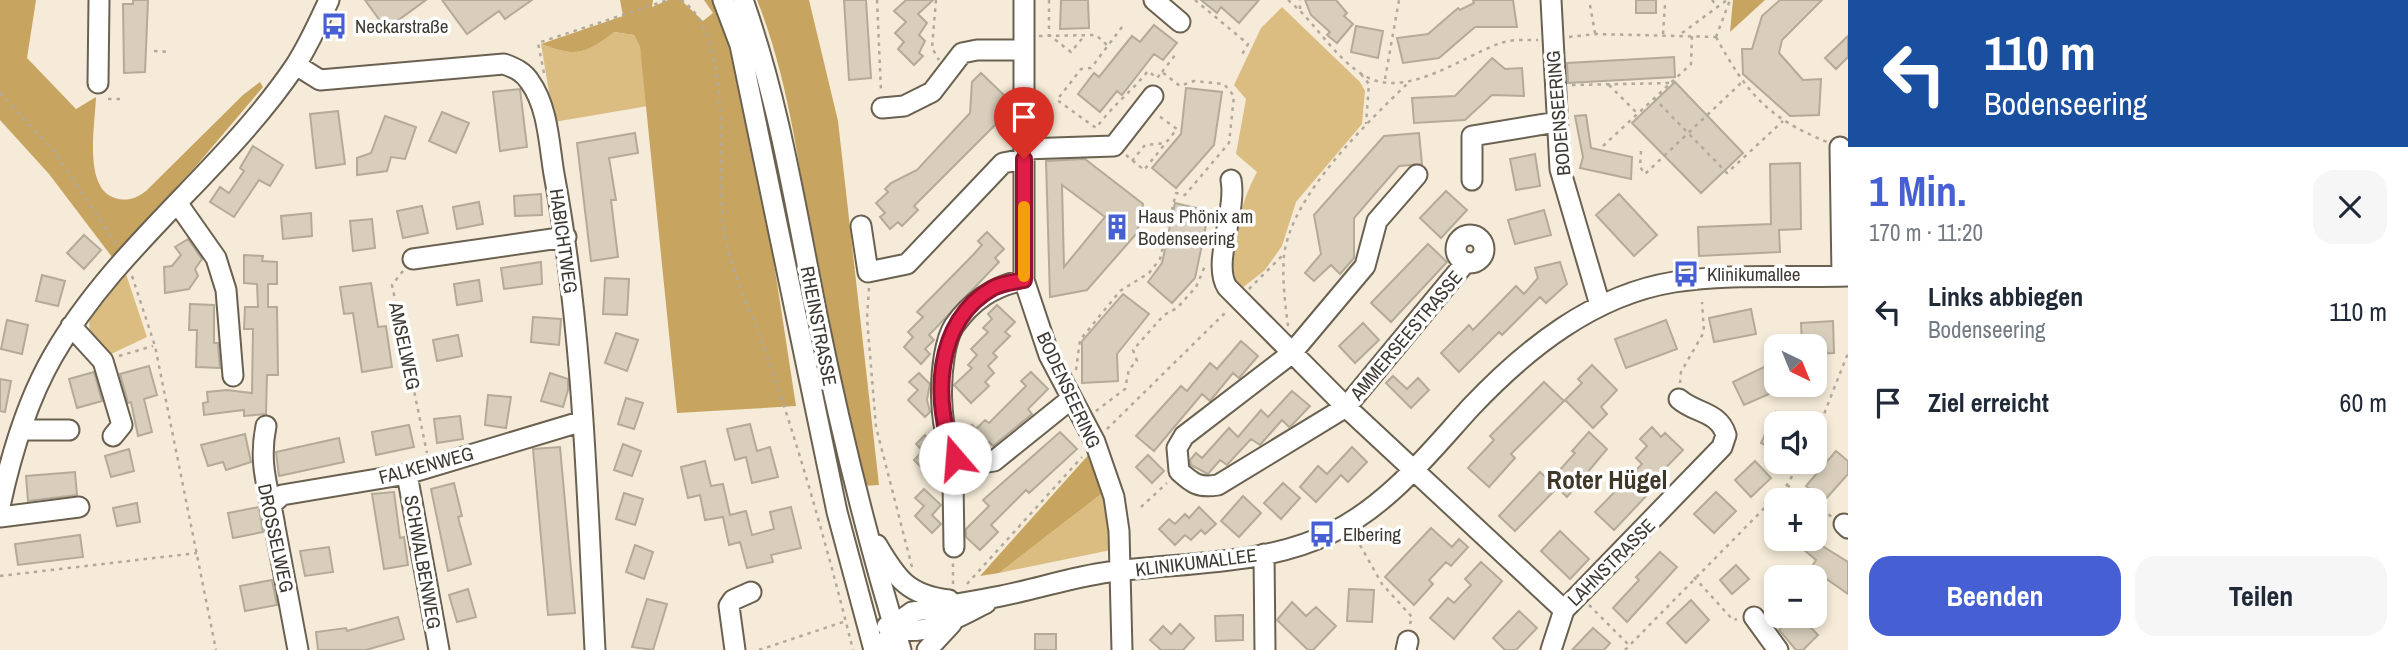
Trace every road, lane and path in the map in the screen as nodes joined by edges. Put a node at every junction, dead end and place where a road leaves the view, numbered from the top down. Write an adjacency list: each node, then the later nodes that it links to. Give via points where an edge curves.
1 (99, 0): 49 (street)
2 (329, 0): 40 (street)
3 (653, 0): 23 (path)
4 (668, 0): 23 (path)
5 (681, 0): 132 (path, via 703,21 716,81 721,118 721,207 730,258 782,400)
6 (723, 0): 129 (street, RHEINSTRASSE, via 743,59 828,471)
7 (743, 0): 117 (street, RHEINSTRASSE, via 757,39 786,162)
8 (877, 0): 54 (path)
9 (936, 0): 42 (path, via 932,48)
10 (1024, 0): 34 (street, BODENSEERING)
11 (1049, 0): 32 (path)
12 (1154, 0): 25 (street)
13 (1195, 0): 39 (path, via 1248,44)
14 (1288, 0): 24 (path)
15 (1300, 0): 24 (path)
16 (1399, 0): 43 (path)
17 (1551, 0): 48 (street, BODENSEERING)
18 (1712, 0): 22 (path)
19 (1729, 0): 22 (path); 46 (path, via 1716,37)
20 (1665, 4): 28 (path)
21 (1590, 5): 27 (path)
22 (1718, 7): 29 (path)
23 (651, 8): 33 (path)
24 (1300, 9): 58 (path, via 1369,85)
25 (1180, 22)
26 (1122, 27): 35 (path)
27 (1596, 34)
28 (1663, 34)
29 (1680, 34)
30 (1085, 35): 32 (path); 32 (path, via 1072,52); 35 (path, via 1096,35)
31 (1692, 35): 45 (path, via 1691,64)
32 (1049, 36): 34 (path)
33 (538, 43)
34 (1023, 43): 42 (street, via 970,50 955,60); 65 (street, BODENSEERING)
35 (1108, 46): 41 (path, via 1091,68 1081,69 1057,100 1096,128 1148,71 1157,78)
36 (154, 51): 37 (path)
37 (168, 52)
38 (1176, 54): 41 (path)
39 (1240, 58)
40 (296, 65): 70 (street, via 239,139); 72 (street, HABICHTWEG, via 320,80 481,64 505,64 522,72 541,105)
41 (1162, 72): 90 (path, via 1180,86 1194,81 1224,84 1234,96 1229,142 1185,195 1176,193 1160,259 1149,273 1120,291 1080,340)
42 (947, 75): 54 (street, via 919,99)
43 (1385, 81)
44 (1409, 82): 58 (path)
45 (1671, 83): 47 (path); 51 (path)
46 (1741, 83): 56 (path); 59 (path)
47 (1609, 85): 48 (path); 55 (path)
48 (1555, 86): 57 (street, BODENSEERING)
49 (103, 91): 52 (path)
50 (0, 93): 74 (path, via 74,178)
51 (1654, 98): 55 (path); 59 (path)
52 (122, 99)
53 (1149, 100): 60 (path, via 1177,129); 61 (street)
54 (882, 108)
55 (1637, 114): 62 (path)
56 (1783, 121): 59 (path, via 1727,173); 63 (path)
57 (1557, 122): 69 (street, via 1472,136); 83 (street, BODENSEERING, via 1560,169)
58 (1366, 124): 73 (path, via 1303,205)
59 (1688, 133): 64 (path, via 1646,174 1640,167)
60 (1166, 143): 66 (path, via 1145,145); 66 (path, via 1144,170)
61 (1114, 146): 65 (street); 66 (path)
62 (1603, 146)
63 (1840, 147): 79 (street)
64 (1641, 151)
65 (1024, 154): 78 (street, via 1003,163 907,264); 80 (street, BODENSEERING)
66 (1132, 160)
67 (1417, 175): 87 (street, via 1377,221 1365,265)
68 (1231, 180): 81 (street, AMMERSEESTRASSE, via 1234,197 1223,281)
69 (1472, 180)
70 (178, 204): 74 (street); 89 (street, via 216,258 226,290)
71 (862, 226): 78 (street, via 868,272)
72 (566, 237): 75 (street); 96 (street, HABICHTWEG)
73 (1284, 254): 81 (path); 87 (path)
74 (125, 259): 84 (street); 85 (path)
75 (413, 259): 103 (path, AMSELWEG, via 392,285)
76 (1206, 262): 94 (path, via 1196,286 1133,350 1137,361 1129,369 1125,389)
77 (1466, 262): 93 (street, AMMERSEESTRASSE)
78 (874, 271): 122 (path, via 867,318 876,427)
79 (1845, 276): 83 (street, KLINIKUMALLEE, via 1674,282)
80 (1024, 280): 91 (street, BODENSEERING, via 1048,355); 102 (street, via 990,289 949,335 944,354 944,421 955,458)
81 (1238, 299): 87 (street, AMMERSEESTRASSE); 101 (path)
82 (1702, 302): 92 (path, via 1704,332 1681,372)
83 (1600, 305): 104 (street, KLINIKUMALLEE, via 1512,367)
84 (71, 326): 88 (street); 98 (street)
85 (155, 346): 88 (path); 120 (path)
86 (1848, 353): 95 (path)
87 (1291, 354): 93 (street, AMMERSEESTRASSE); 105 (street, via 1184,436 1177,448)
88 (103, 361): 100 (street, via 122,425)
89 (233, 376)
90 (1075, 376)
91 (1071, 399): 101 (street, BODENSEERING); 102 (street, via 994,461)
92 (1679, 399): 127 (street, LAHNSTRASSE, via 1706,410 1723,427 1723,447)
93 (1346, 407): 104 (street, AMMERSEESTRASSE); 105 (street, via 1218,485 1193,484)
94 (1096, 411)
95 (1825, 411)
96 (583, 421): 103 (street, FALKENWEG); 139 (street, HABICHTWEG)
97 (266, 426): 110 (street, DROSSELWEG, via 261,463)
98 (20, 430): 99 (street); 111 (street)
99 (69, 430)
100 (113, 436)
101 (1095, 442): 123 (street, BODENSEERING, via 1114,497); 128 (path)
102 (963, 466): 119 (street, via 953,481)
103 (429, 467): 106 (street, FALKENWEG)
104 (1414, 470): 121 (street, KLINIKUMALLEE, via 1359,519 1329,535); 130 (street)
105 (1179, 471): 112 (path)
106 (407, 474): 110 (street, FALKENWEG, via 282,495); 136 (street, SCHWALBENWEG)
107 (1793, 474): 108 (path)
108 (1787, 485): 109 (path); 125 (path)
109 (1791, 488)
110 (271, 505): 138 (street, DROSSELWEG)
111 (0, 506)
112 (1141, 507)
113 (79, 508): 115 (street)
114 (1827, 513): 116 (path)
115 (0, 517)
116 (1846, 526)
117 (865, 527): 128 (street, via 908,588 928,598); 133 (street, RHEINSTRASSE)
118 (1360, 545): 135 (path, via 1382,584 1412,617)
119 (954, 547): 128 (path)
120 (197, 553): 124 (path); 137 (path)
121 (1264, 554): 123 (street, KLINIKUMALLEE); 148 (street)
122 (912, 570)
123 (1120, 570): 128 (street, KLINIKUMALLEE, via 999,597); 147 (street, BODENSEERING)
124 (0, 576)
125 (1694, 577): 131 (path, via 1733,620); 134 (path)
126 (751, 592): 140 (street, via 729,606)
127 (1578, 595): 130 (street, LAHNSTRASSE); 134 (path)
128 (960, 596): 133 (street, KLINIKUMALLEE, via 912,612); 146 (street, KLINIKUMALLEE, via 944,629)
129 (863, 610): 133 (street); 143 (street, RHEINSTRASSE)
130 (1564, 610): 149 (street)
131 (1754, 617): 151 (street)
132 (846, 621): 141 (path); 142 (path)
133 (894, 629): 144 (street, KLINIKUMALLEE); 145 (street, RHEINSTRASSE)
134 (1629, 645): 150 (path)
135 (1407, 646)
136 (434, 649)
137 (216, 650)
138 (298, 650)
139 (595, 650)
140 (735, 650)
141 (759, 650)
142 (853, 650)
143 (874, 650)
144 (880, 650)
145 (901, 650)
146 (927, 650)
147 (1122, 650)
148 (1265, 650)
149 (1551, 650)
150 (1625, 650)
151 (1778, 650)

